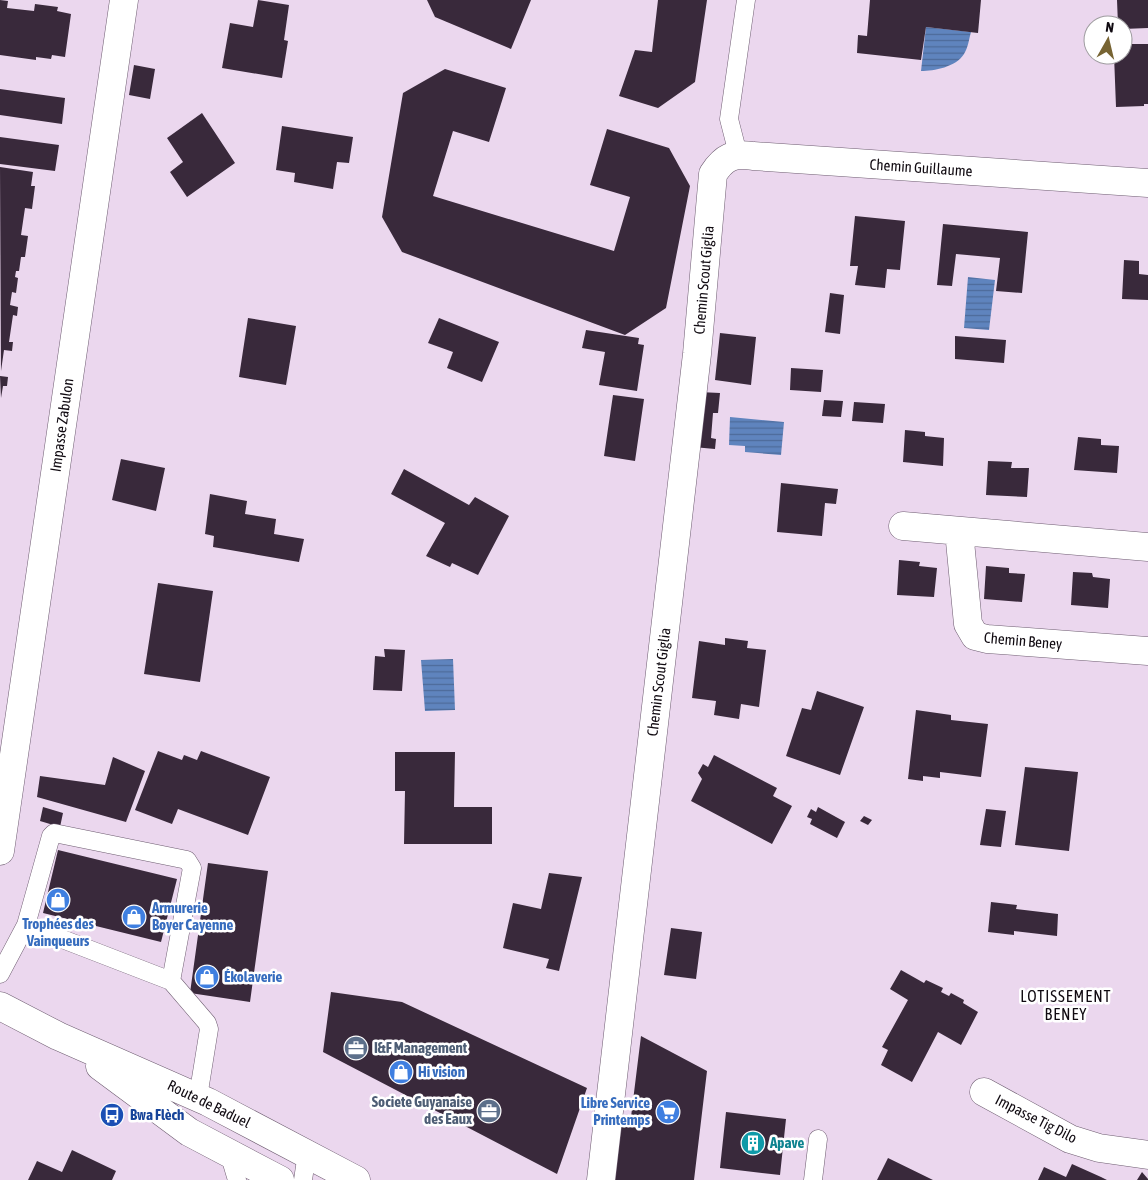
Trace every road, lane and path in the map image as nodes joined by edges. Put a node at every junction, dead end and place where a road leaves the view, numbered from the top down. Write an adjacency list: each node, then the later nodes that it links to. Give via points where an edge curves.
1 (124, 0): 9 (street, Impasse Zabulon)
2 (746, 0): 3 (lane, via 728,119)
3 (738, 154): 4 (street, Chemin Guillaume); 25 (street, Chemin Scout Giglia, via 725,160 713,174 697,354)
4 (1148, 183)
5 (903, 526): 6 (street)
6 (959, 531): 7 (street); 8 (street, Chemin Beney, via 968,624 975,636)
7 (1148, 547)
8 (1148, 651)
9 (0, 851)
10 (26, 925): 11 (lane); 12 (lane); 12 (lane, via 54,833 187,860 192,868)
11 (0, 974)
12 (172, 982): 16 (lane, via 209,1029)
13 (0, 1006): 14 (street, Route de Baduel)
14 (58, 1036): 16 (street, Route de Baduel); 18 (street, Route de Baduel, via 189,1132)
15 (984, 1092): 20 (street, Impasse Tig Dilo, via 1070,1139 1099,1148)
16 (198, 1097): 19 (street, Route de Baduel)
17 (818, 1140): 26 (lane)
18 (229, 1153): 21 (lane); 22 (street, Route de Baduel)
19 (307, 1153): 23 (lane); 24 (street, Route de Baduel)
20 (1148, 1155)
21 (237, 1180)
22 (280, 1180)
23 (303, 1180)
24 (356, 1180)
25 (601, 1180)
26 (813, 1180)

